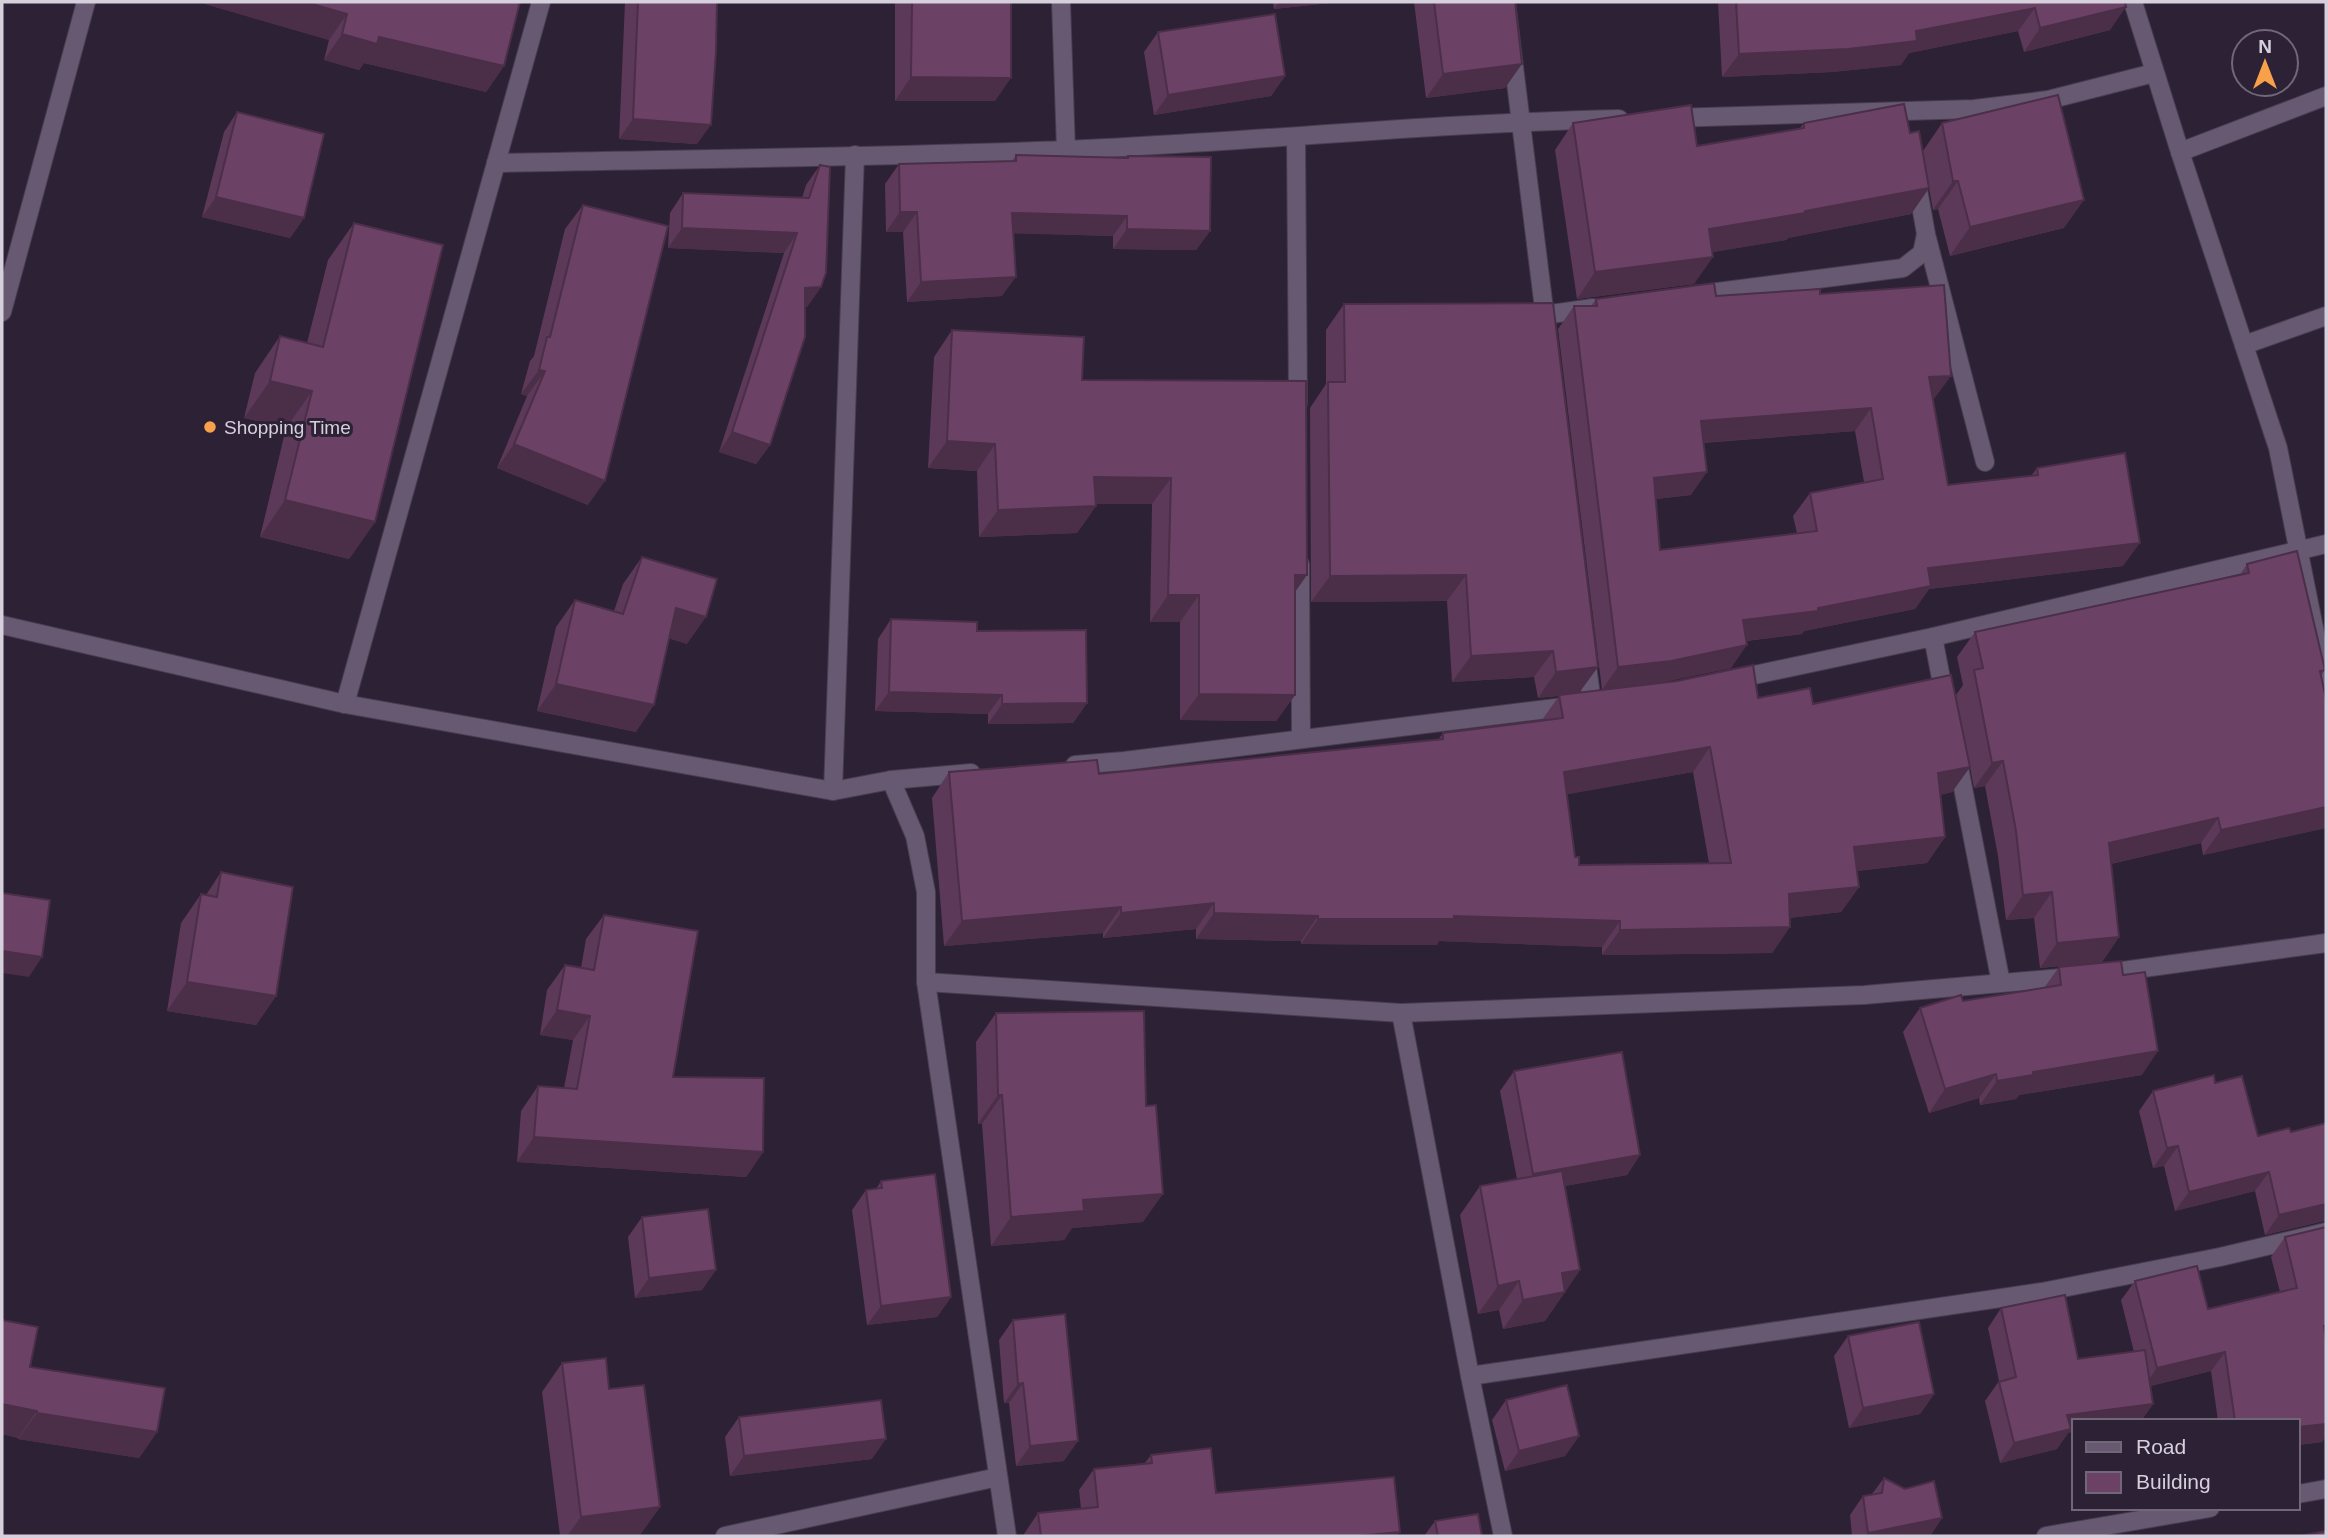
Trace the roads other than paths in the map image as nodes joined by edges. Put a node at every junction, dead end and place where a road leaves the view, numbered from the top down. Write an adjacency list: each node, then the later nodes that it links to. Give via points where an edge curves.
1 (86, 2): 20 (street)
2 (541, 2): 15 (street)
3 (1061, 2): 12 (street)
4 (1506, 2): 10 (street)
5 (2133, 2): 6 (street)
6 (2154, 73): 8 (street, via 2048,100 1905,118); 13 (street)
7 (2326, 96): 13 (street)
8 (1659, 118)
9 (1631, 119): 10 (street)
10 (1520, 121): 11 (street); 21 (street)
11 (1296, 137): 12 (street); 25 (street)
12 (1066, 149): 14 (street)
13 (2180, 152): 24 (street)
14 (855, 155): 15 (street); 42 (street)
15 (496, 163): 35 (street)
16 (1913, 166): 17 (street)
17 (1926, 234): 18 (street, via 1922,253 1903,268); 26 (street)
18 (1682, 297)
19 (1613, 306): 21 (street)
20 (2, 312)
21 (1545, 315): 23 (street)
22 (2326, 316): 24 (street)
23 (1548, 342)
24 (2245, 345): 29 (street, via 2278,448)
25 (1298, 417)
26 (1986, 462)
27 (1299, 543): 37 (street)
28 (2326, 544): 29 (street)
29 (2300, 548): 32 (street); 34 (street)
30 (2, 625): 35 (street)
31 (1583, 634): 37 (street, via 1599,703)
32 (1933, 637): 33 (street); 36 (street)
33 (1710, 684)
34 (2326, 688)
35 (345, 704): 42 (street)
36 (1949, 717)
37 (1301, 738): 39 (street)
38 (1954, 744): 45 (street)
39 (1059, 766)
40 (994, 772): 41 (street)
41 (891, 780): 42 (street); 44 (street, via 915,836 926,892)
42 (833, 791)
43 (2326, 943): 45 (street, via 2111,973)
44 (926, 982): 46 (street); 49 (street)
45 (2001, 983): 46 (street, via 1864,995)
46 (1401, 1013): 48 (street)
47 (2326, 1232): 48 (street, via 2042,1292)
48 (1470, 1376): 56 (street)
49 (998, 1477): 54 (street); 55 (street)
50 (2326, 1489): 51 (street)
51 (2300, 1494)
52 (2199, 1510): 53 (street)
53 (2058, 1535)
54 (725, 1536)
55 (1007, 1536)
56 (1503, 1536)

